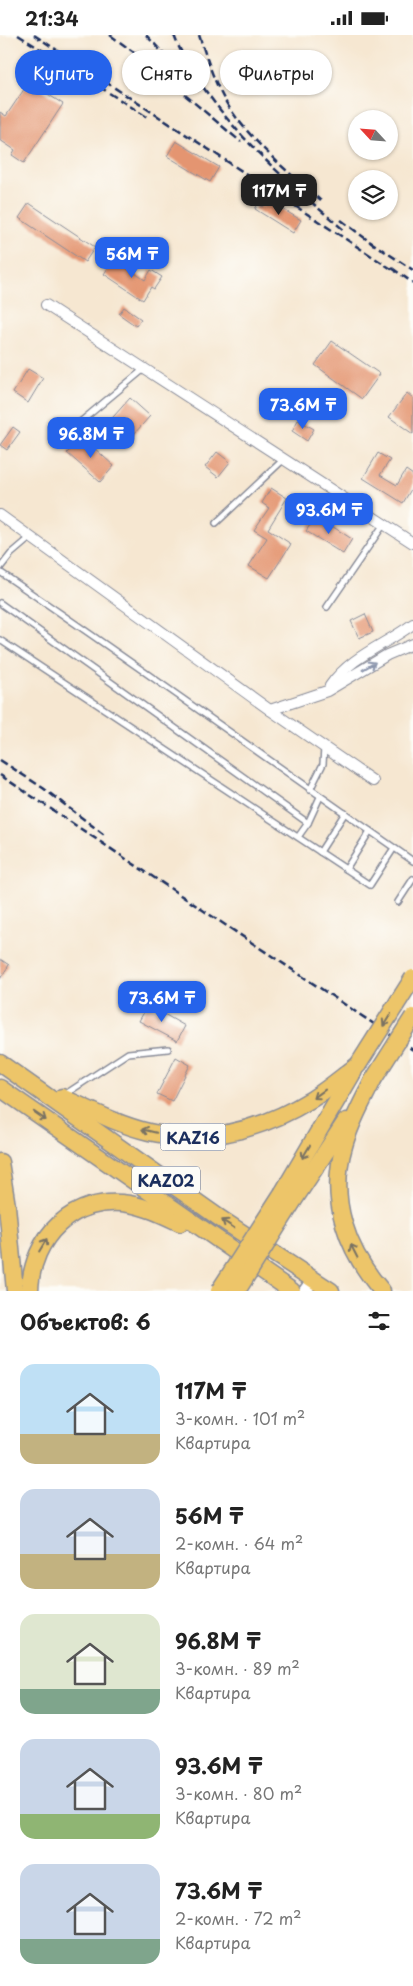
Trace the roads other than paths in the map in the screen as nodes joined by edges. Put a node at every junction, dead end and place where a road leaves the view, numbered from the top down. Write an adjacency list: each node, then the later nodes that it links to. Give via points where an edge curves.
1 (46, 305): 2 (street)
2 (144, 368): 3 (lane); 4 (street)
3 (73, 428)
4 (284, 459): 6 (lane); 7 (street)
5 (0, 515): 8 (street)
6 (216, 523)
7 (384, 523): 9 (street); 12 (lane)
8 (31, 537): 10 (lane, via 11,554); 17 (street)
9 (413, 543)
10 (0, 570): 20 (lane)
11 (0, 603): 23 (lane)
12 (327, 607)
13 (413, 624): 16 (street, via 365,653 336,678)
14 (0, 640): 25 (lane)
15 (413, 644): 16 (street, one-way to 15, via 387,655)
16 (327, 691): 17 (street)
17 (270, 710): 18 (street)
18 (324, 746): 19 (street); 20 (lane, via 323,765)
19 (373, 781)
20 (310, 790): 21 (lane)
21 (320, 797): 22 (lane); 23 (lane)
22 (345, 813): 24 (lane); 27 (lane)
23 (308, 823): 25 (lane)
24 (370, 831): 26 (lane); 29 (lane)
25 (298, 837): 27 (lane)
26 (394, 848): 28 (lane); 29 (lane, via 370,885)
27 (320, 852): 29 (lane)
28 (413, 861)
29 (346, 869)
30 (413, 879): 31 (lane)
31 (398, 901)
32 (413, 978): 36 (highway, KAZ16, one-way to 36, bridge)
33 (413, 1017): 38 (highway, KAZ16, bridge)
34 (168, 1049): 40 (lane, via 128,1053)
35 (0, 1063): 37 (highway, KАZ02)
36 (358, 1065): 40 (highway, KAZ16, one-way to 40, via 313,1099 270,1122 236,1132 193,1137 150,1132 111,1120); 42 (highway, KAZ16, one-way to 42)
37 (20, 1077): 40 (highway, KAZ16); 44 (highway, KАZ02, one-way to 37)
38 (373, 1080): 42 (highway, KAZ16); 51 (highway, KAZ16, one-way to 38, via 366,1272 346,1236 338,1196 343,1148)
39 (0, 1088): 43 (highway, KАZ02, one-way to 43)
40 (62, 1097)
41 (0, 1162): 45 (highway, via 8,1206)
42 (288, 1196): 47 (highway, KAZ16, bridge); 48 (highway, KAZ16, bridge)
43 (226, 1245): 46 (highway, one-way to 43, via 34,1261 54,1228 70,1215 94,1205 127,1203 143,1207); 49 (highway, KАZ02)
44 (309, 1285): 50 (highway, KАZ02)
45 (15, 1291)
46 (30, 1291)
47 (219, 1291)
48 (238, 1291)
49 (292, 1291)
50 (331, 1291)
51 (382, 1291)

